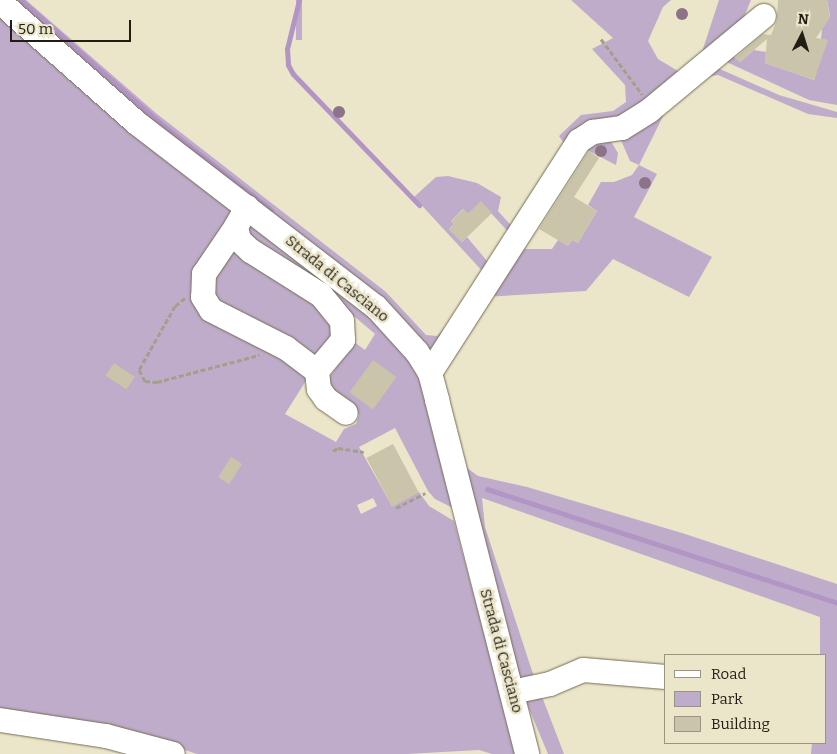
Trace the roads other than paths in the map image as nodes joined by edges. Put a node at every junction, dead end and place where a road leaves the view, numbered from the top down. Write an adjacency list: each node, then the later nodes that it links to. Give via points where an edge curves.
1 (0, 2): 3 (street, Strada di Casciano, via 138,124)
2 (764, 16): 6 (street, via 649,111 622,128 593,132 579,141)
3 (247, 207): 4 (street); 6 (street, Strada di Casciano, via 376,307 417,352)
4 (236, 227): 5 (street, via 239,240 251,251 320,295 342,321 343,340); 5 (street, via 204,274 201,285 203,297 211,310 286,348)
5 (317, 371): 7 (street, via 319,389 326,399)
6 (430, 374): 9 (street, Strada di Casciano)
7 (346, 413)
8 (664, 677): 9 (street, via 583,670 550,684)
9 (512, 692): 12 (street, Strada di Casciano)
10 (0, 720): 11 (street, via 106,736)
11 (173, 754)
12 (527, 754)

